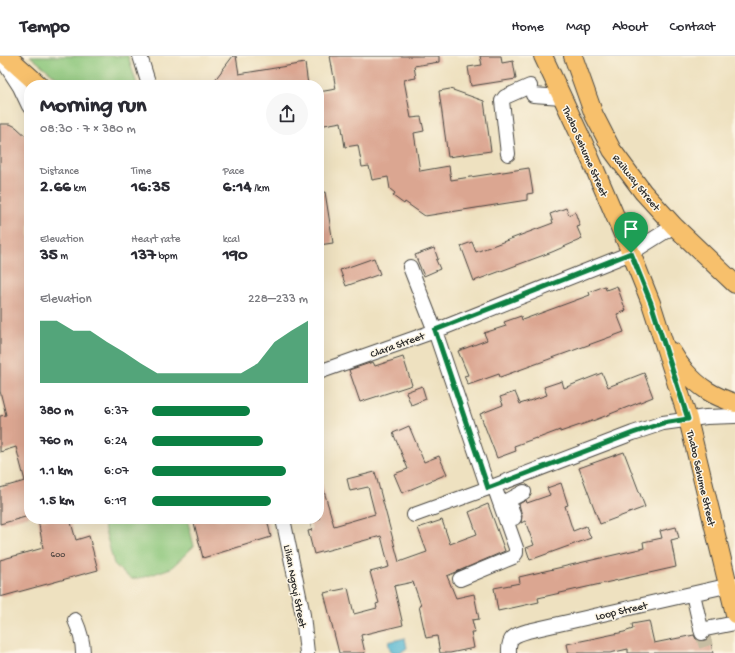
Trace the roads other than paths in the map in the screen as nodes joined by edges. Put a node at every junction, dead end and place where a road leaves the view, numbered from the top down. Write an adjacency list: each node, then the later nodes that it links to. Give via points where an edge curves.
1 (0, 56): 9 (street)
2 (7, 56): 7 (main road)
3 (140, 56): 8 (street)
4 (543, 56): 10 (main road, Thabo Sehume Street)
5 (562, 56): 11 (main road, via 578,105 582,124)
6 (573, 56): 13 (main road, Railway Street, via 594,116 612,150 643,192)
7 (33, 80)
8 (148, 80)
9 (24, 95)
10 (562, 96): 11 (main road, Thabo Sehume Street); 12 (street, via 531,90 505,97 502,101)
11 (580, 136): 14 (main road, Thabo Sehume Street)
12 (508, 154)
13 (674, 226): 14 (street, Clara Street); 16 (main road, Railway Street)
14 (631, 253): 17 (main road, Thabo Sehume Street); 18 (street, Clara Street)
15 (410, 267): 18 (street)
16 (735, 284)
17 (651, 303): 20 (main road, via 675,358 696,384 719,398); 22 (main road, Thabo Sehume Street)
18 (435, 330): 19 (street, Clara Street); 23 (street)
19 (324, 370)
20 (735, 403)
21 (735, 416): 22 (street)
22 (688, 419): 23 (street, via 663,423 633,433); 28 (main road, Thabo Sehume Street)
23 (496, 485): 24 (street); 26 (street, via 518,495 508,502); 27 (street, via 516,553 513,557)
24 (414, 515)
25 (283, 524): 35 (street, Lilian Ngoyi Street, via 303,615)
26 (523, 544)
27 (460, 579)
28 (732, 585): 29 (street, Loop Street); 30 (main road, Thabo Sehume Street)
29 (693, 594): 32 (street, via 701,632); 33 (street, Loop Street, via 517,634)
30 (735, 614)
31 (75, 620): 34 (street, via 81,633)
32 (735, 623)
33 (509, 647)
34 (83, 653)
35 (307, 653)

